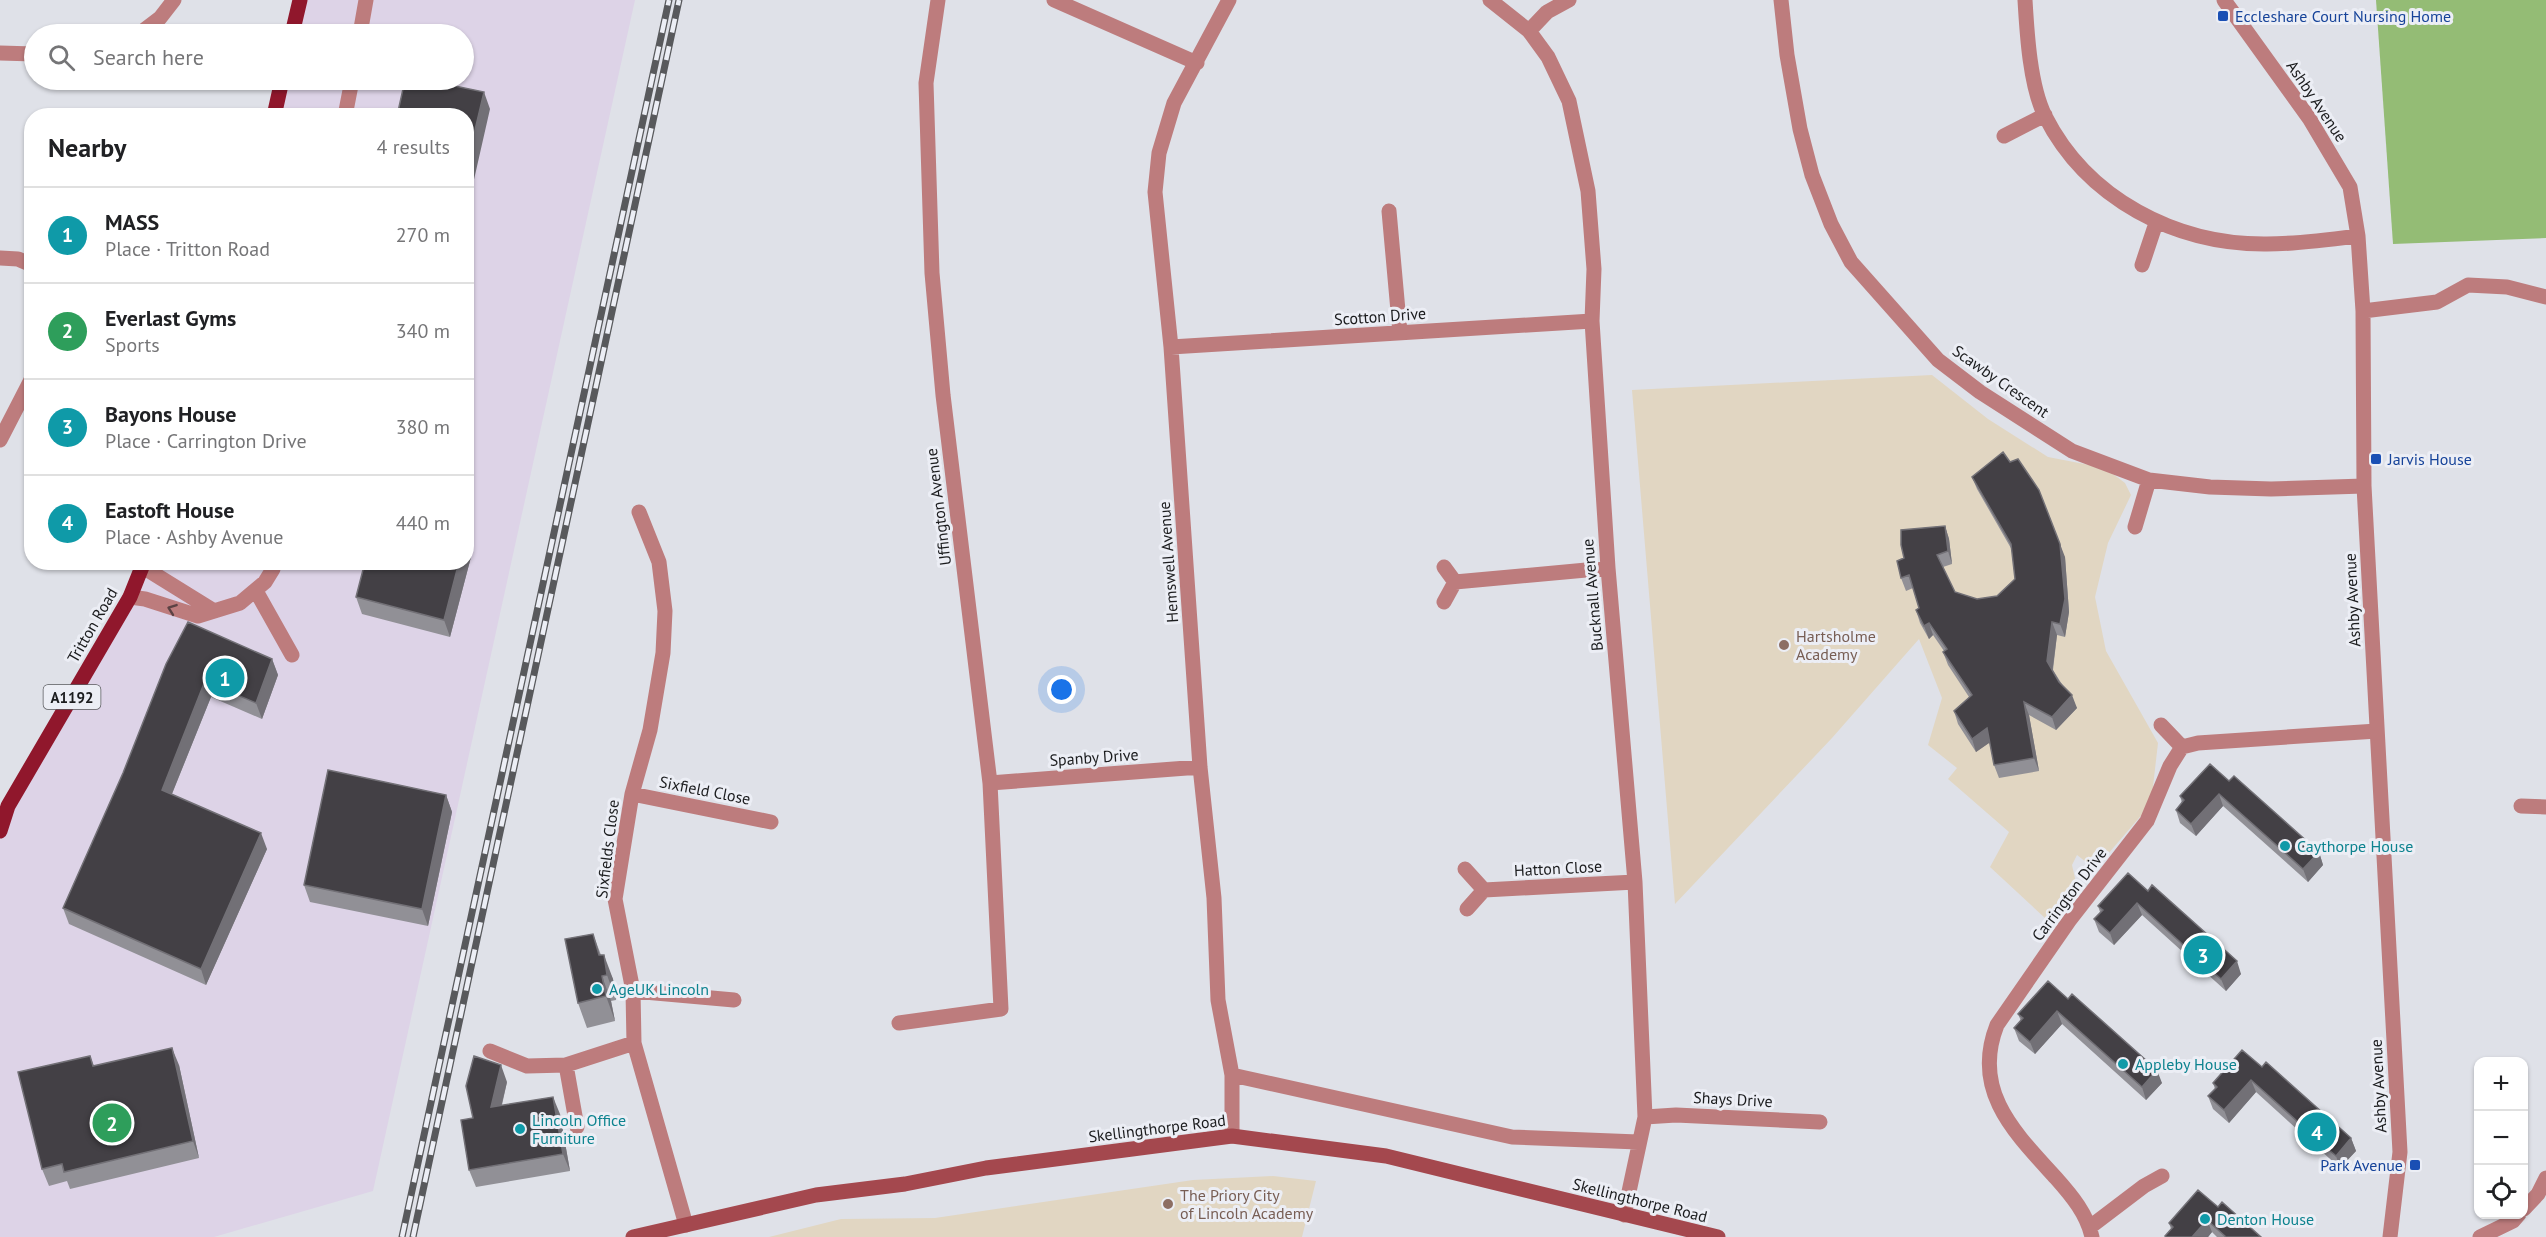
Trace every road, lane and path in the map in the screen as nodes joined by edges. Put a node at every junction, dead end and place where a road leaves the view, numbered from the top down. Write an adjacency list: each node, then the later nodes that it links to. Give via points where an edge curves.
1 (174, 0): 12 (street)
2 (300, 0): 13 (main road)
3 (366, 0): 14 (street)
4 (938, 0): 57 (street, Uffington Avenue, via 926,83 932,273)
5 (1054, 0): 18 (street)
6 (1229, 0): 18 (street, Hemswell Avenue)
7 (1490, 0): 15 (street, Bucknall Avenue)
8 (1569, 0): 15 (street, via 1547,12)
9 (1781, 0): 38 (street, Scawby Crescent, via 1786,55 1812,175 1851,262 1938,360 1980,392 2072,451)
10 (2025, 0): 23 (street, via 2027,37)
11 (2224, 0): 27 (street, Ashby Avenue, via 2309,118 2350,187)
12 (152, 24)
13 (294, 24)
14 (362, 24)
15 (1529, 31): 33 (street, Bucknall Avenue, via 1548,57 1569,101 1586,180 1594,269)
16 (0, 52): 17 (street)
17 (24, 53)
18 (1197, 63): 35 (street, Hemswell Avenue, via 1174,103 1159,153 1155,192)
19 (280, 90): 21 (main road)
20 (350, 90): 22 (street)
21 (276, 108)
22 (347, 108)
23 (2045, 116): 24 (street); 26 (street, via 2092,178 2120,202)
24 (2004, 136)
25 (1389, 211): 34 (street)
26 (2156, 223): 27 (street, via 2187,234 2264,244); 30 (street)
27 (2358, 236): 32 (street, Ashby Avenue)
28 (0, 258): 29 (street)
29 (24, 262)
30 (2142, 266)
31 (2546, 297): 32 (street, via 2507,287 2468,285 2437,302)
32 (2363, 311): 39 (street, Ashby Avenue)
33 (1592, 321): 34 (street, Scotton Drive); 43 (street, Bucknall Avenue)
34 (1400, 333): 35 (street, Scotton Drive)
35 (1171, 347): 56 (street, Hemswell Avenue)
36 (24, 394): 37 (street)
37 (0, 440)
38 (2149, 480): 39 (street, Scawby Crescent, via 2271,489); 41 (street)
39 (2364, 486): 54 (street, Ashby Avenue)
40 (639, 512): 58 (street, Sixfields Close, via 658,562 665,610 663,653 650,730)
41 (2135, 527)
42 (1444, 567): 47 (street)
43 (1608, 568): 47 (street); 64 (street, Bucknall Avenue)
44 (142, 570): 49 (main road, Tritton Road / A1192)
45 (152, 570): 51 (street)
46 (272, 570): 48 (street)
47 (1455, 582): 50 (street)
48 (256, 591): 51 (street, via 240,603); 52 (street)
49 (130, 597): 51 (street, one-way to 49, via 198,616); 62 (main road, Tritton Road / A1192, via 8,806)
50 (1444, 602)
51 (214, 611)
52 (292, 655)
53 (2161, 725): 55 (street)
54 (2377, 731): 55 (street); 86 (street, Ashby Avenue, via 2400,1152)
55 (2181, 747): 85 (street, Carrington Drive, via 2147,822 2069,921 1997,1025 1990,1042 1992,1092 2002,1114 2070,1193)
56 (1200, 767): 57 (street, Spanby Drive); 73 (street, Hemswell Avenue, via 1214,898 1218,1000)
57 (990, 783): 69 (street, Uffington Avenue, via 1001,1009)
58 (632, 794): 61 (street, Sixfield Close); 67 (street, Sixfields Close, via 615,899)
59 (2521, 806): 60 (street)
60 (2546, 807)
61 (771, 822)
62 (0, 831)
63 (1465, 869): 65 (street)
64 (1635, 882): 65 (street, Hatton Close); 74 (street, Bucknall Avenue)
65 (1484, 890): 66 (street)
66 (1467, 909)
67 (633, 991): 68 (street); 70 (street, Sixfields Close)
68 (734, 1000)
69 (899, 1023)
70 (634, 1043): 72 (street); 84 (street, Sixfields Close)
71 (490, 1051): 72 (street, via 528,1066)
72 (566, 1065): 76 (street)
73 (1232, 1076): 77 (street, Hemswell Avenue); 78 (street, via 1512,1137)
74 (1645, 1117): 75 (street, Shays Drive, via 1676,1114); 78 (street, Bucknall Avenue)
75 (1820, 1122)
76 (577, 1127)
77 (1232, 1136): 82 (main road, Skellingthorpe Road, via 1386,1156); 84 (main road, Skellingthorpe Road, via 816,1195)
78 (1638, 1142): 82 (street, Bucknall Avenue)
79 (2162, 1176): 85 (street, Carrington Drive, via 2144,1186)
80 (2546, 1178): 81 (street)
81 (2528, 1204)
82 (1624, 1215): 88 (main road, Skellingthorpe Road)
83 (2515, 1219): 89 (street)
84 (686, 1225): 87 (main road, Skellingthorpe Road)
85 (2091, 1232)
86 (2394, 1236)
87 (633, 1237)
88 (1718, 1237)
89 (2480, 1237)

